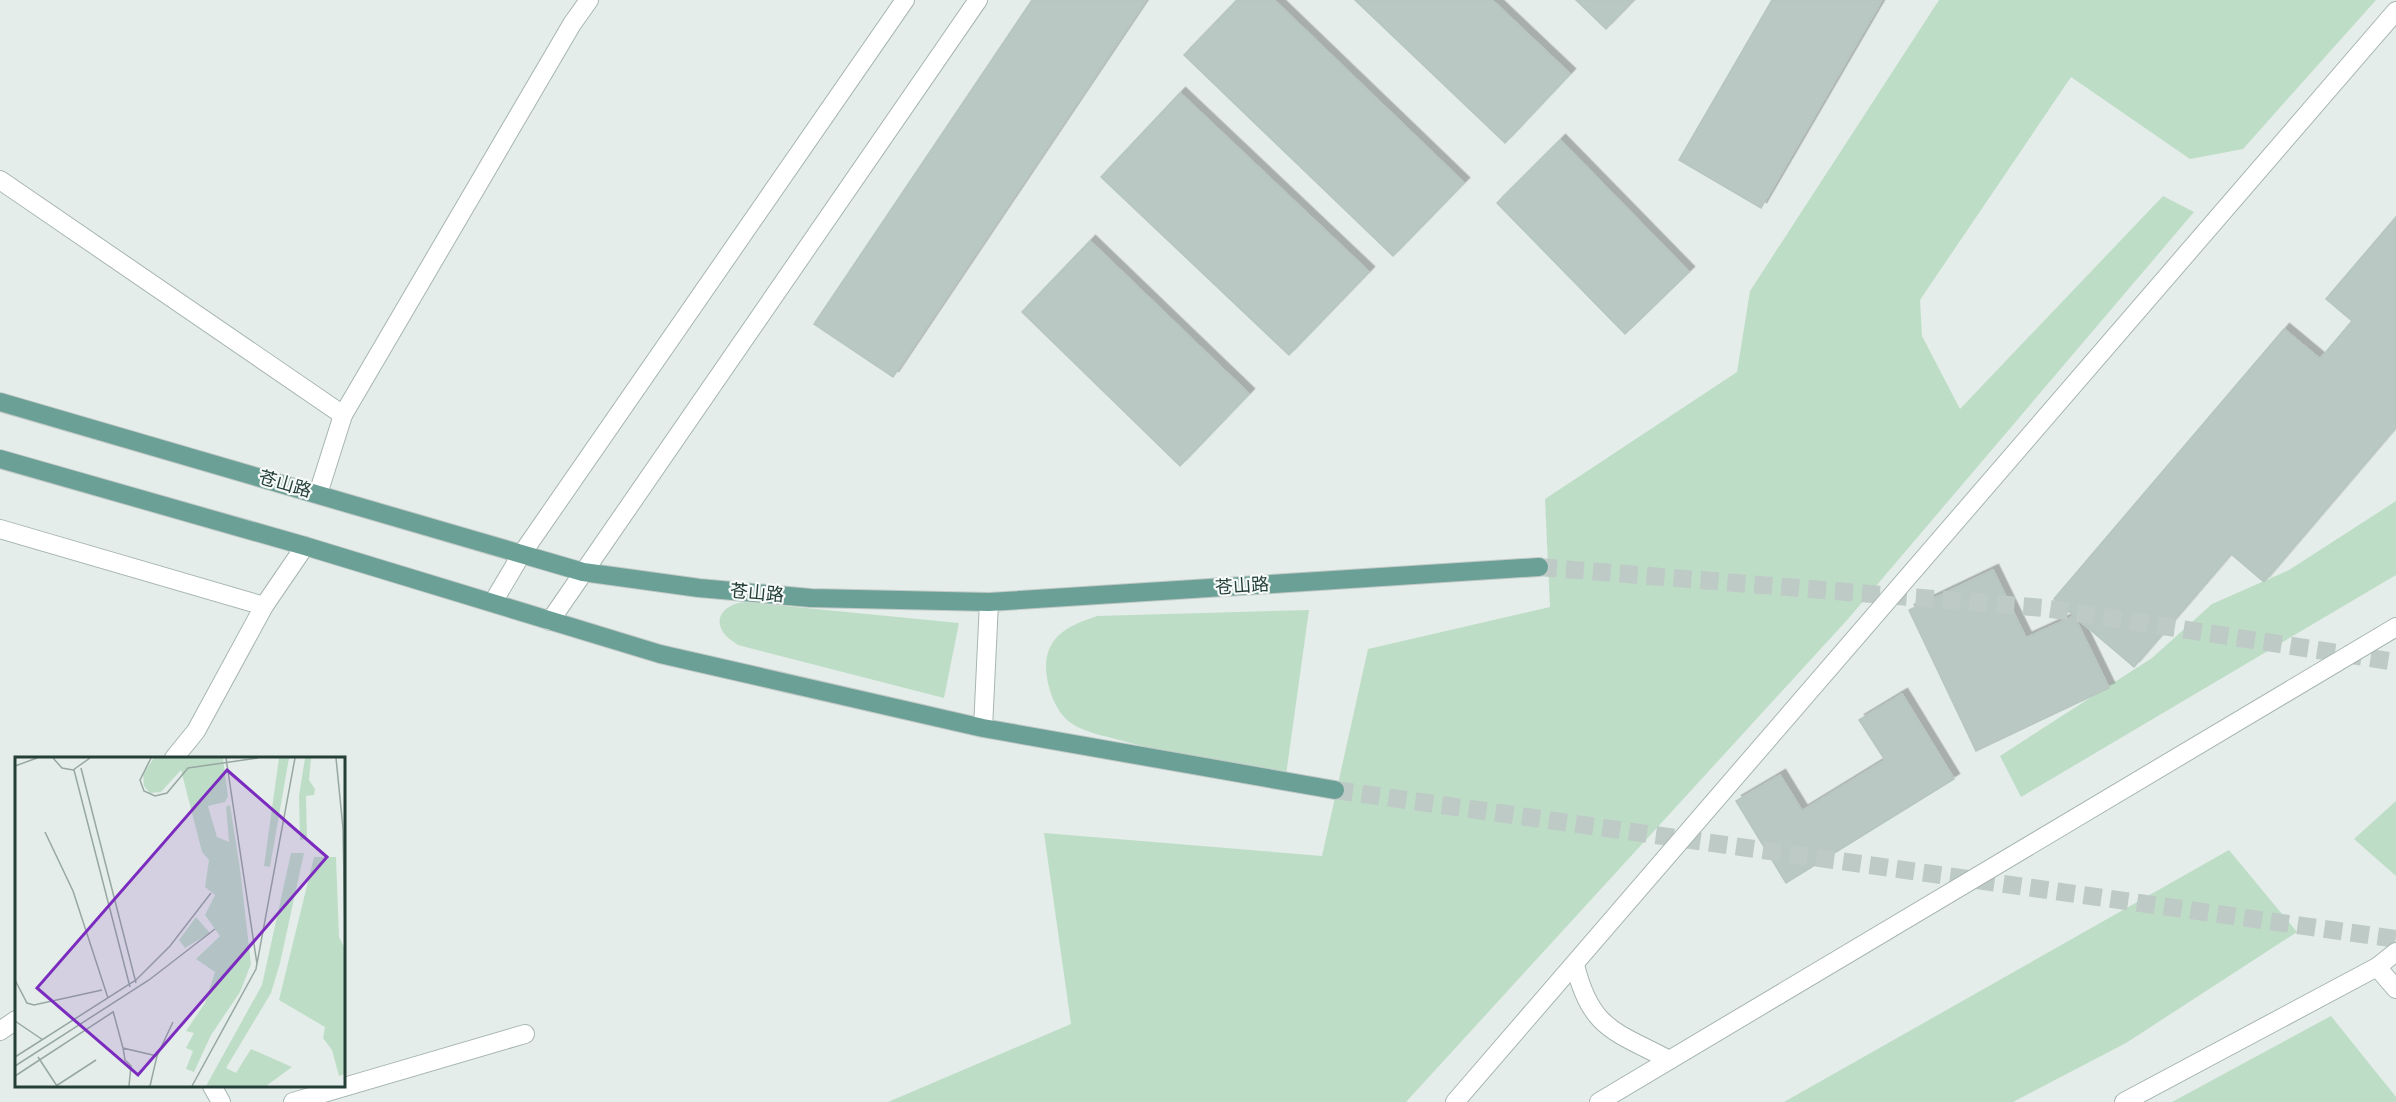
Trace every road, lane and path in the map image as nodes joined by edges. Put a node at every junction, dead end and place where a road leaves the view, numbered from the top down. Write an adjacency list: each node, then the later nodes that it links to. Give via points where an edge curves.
1 (589, 0): 7 (street)
2 (905, 0): 12 (street)
3 (978, 0): 14 (street)
4 (2396, 11): 24 (street)
5 (0, 180): 7 (street)
6 (0, 402): 9 (main road, 苍山路)
7 (343, 415): 9 (street)
8 (0, 459): 11 (main road)
9 (318, 494): 12 (main road, 苍山路)
10 (0, 529): 17 (street)
11 (305, 546): 15 (main road); 17 (street)
12 (521, 555): 14 (main road, 苍山路); 15 (street)
13 (1539, 567): 16 (main road, 苍山路)
14 (583, 572): 16 (main road, 苍山路, via 811,598); 18 (street)
15 (493, 602): 18 (main road)
16 (989, 602): 20 (street)
17 (264, 606): 21 (street, via 196,731)
18 (550, 621): 20 (main road, via 660,654)
19 (2396, 627): 30 (street)
20 (982, 728): 22 (main road)
21 (176, 757)
22 (1335, 790)
23 (2396, 952): 25 (street)
24 (1575, 965): 30 (street, via 1588,1004 1599,1019 1614,1032); 36 (street)
25 (2376, 967): 26 (street); 38 (street)
26 (2396, 989)
27 (15, 1021): 28 (street)
28 (0, 1031)
29 (525, 1034): 33 (street)
30 (1669, 1060): 37 (street)
31 (213, 1087): 34 (street)
32 (344, 1087): 35 (street)
33 (345, 1087)
34 (221, 1102)
35 (293, 1102)
36 (1455, 1102)
37 (1599, 1102)
38 (2124, 1102)

